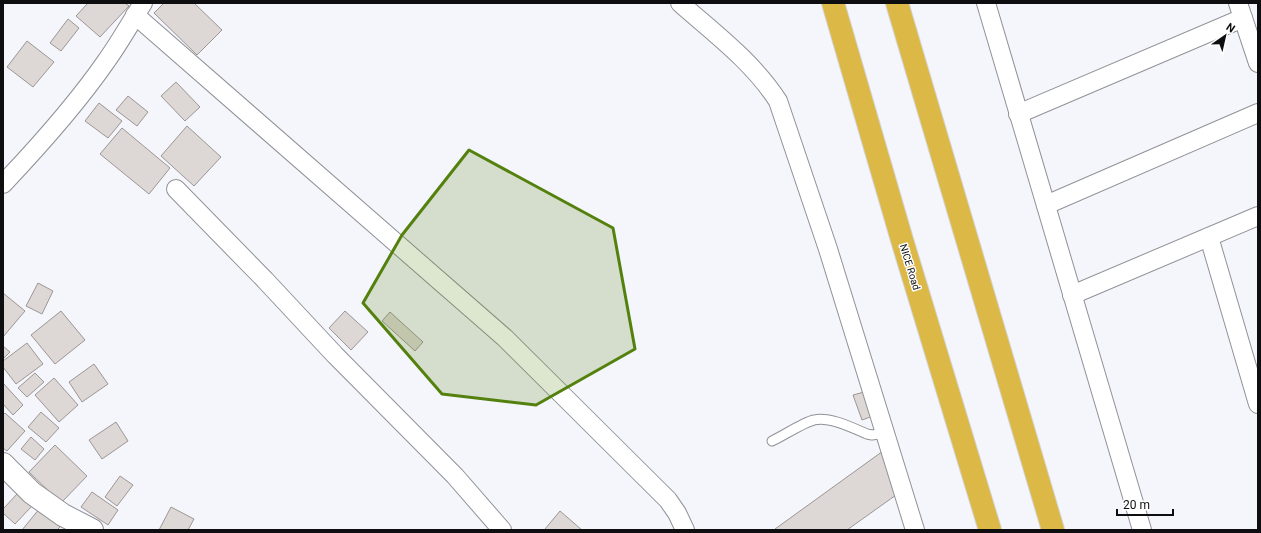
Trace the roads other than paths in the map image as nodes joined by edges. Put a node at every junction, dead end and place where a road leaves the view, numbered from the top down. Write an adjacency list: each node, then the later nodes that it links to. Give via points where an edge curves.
1 (680, 3): 17 (street, via 754,69 778,101)
2 (834, 3): 24 (highway, NICE Road, via 902,240)
3 (897, 3): 25 (highway)
4 (986, 3): 9 (street)
5 (139, 9): 10 (street, via 81,96); 22 (street, via 505,338 668,500)
6 (1240, 11): 7 (street); 9 (street)
7 (1258, 63)
8 (1258, 113): 12 (street)
9 (1018, 114): 12 (street)
10 (3, 184)
11 (176, 189): 21 (street, via 455,476)
12 (1046, 205): 15 (street)
13 (1258, 216): 14 (street)
14 (1209, 237): 15 (street); 16 (street)
15 (1072, 295): 26 (street)
16 (1258, 404)
17 (886, 433): 18 (lane, via 867,434 821,419 813,420); 23 (street)
18 (772, 441)
19 (3, 464): 20 (street, via 32,493 63,515)
20 (92, 530)
21 (502, 530)
22 (685, 530)
23 (915, 530)
24 (990, 530)
25 (1053, 530)
26 (1142, 530)

